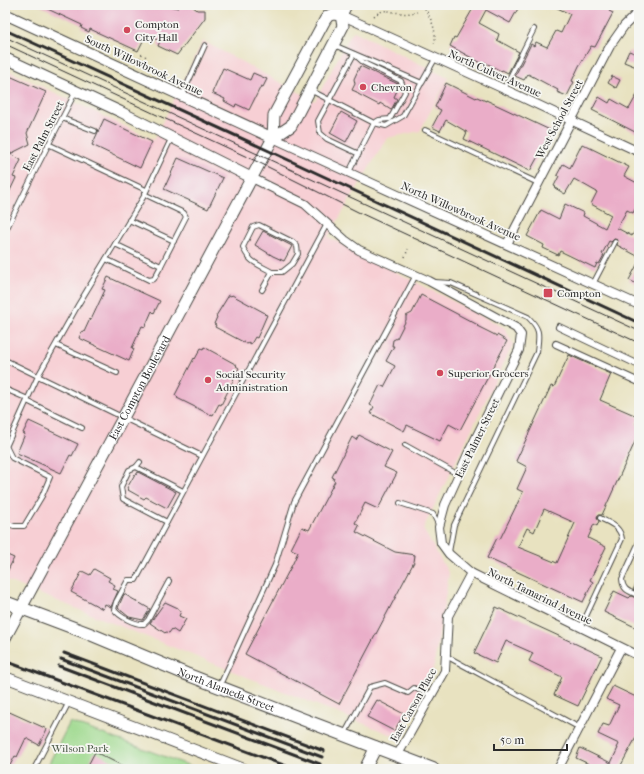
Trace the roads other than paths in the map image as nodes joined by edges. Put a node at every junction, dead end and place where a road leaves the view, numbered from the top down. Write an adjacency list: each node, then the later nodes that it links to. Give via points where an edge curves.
1 (343, 10): 6 (main road, via 343,26); 9 (street, North Culver Avenue); 22 (main road, via 325,20 274,115)
2 (639, 11): 17 (street, West School Street, via 610,46)
3 (5, 14): 14 (street, South Willowbrook Avenue)
4 (534, 29): 11 (lane)
5 (205, 45): 14 (lane)
6 (334, 45): 7 (lane); 13 (main road)
7 (354, 54): 10 (lane); 15 (lane); 18 (lane, via 364,63 401,81 405,92 390,119)
8 (5, 58): 12 (street)
9 (435, 59): 10 (lane); 11 (street, North Culver Avenue)
10 (422, 83): 18 (lane, via 404,116 386,126)
11 (504, 89): 17 (street, North Culver Avenue)
12 (76, 90): 16 (lane, East Palm Street); 21 (street)
13 (310, 90): 15 (lane); 22 (main road, via 291,126)
14 (182, 96): 22 (street, South Willowbrook Avenue)
15 (329, 100): 18 (lane); 25 (lane, via 318,121 320,134)
16 (62, 118): 20 (lane); 23 (lane, East Palm Street)
17 (571, 120): 24 (street, North Culver Avenue); 28 (street, West School Street)
18 (374, 123): 25 (lane)
19 (425, 130): 28 (lane)
20 (95, 131)
21 (172, 138): 27 (street); 29 (lane)
22 (273, 138): 26 (street, North Willowbrook Avenue); 27 (main road, East Compton Boulevard)
23 (48, 144): 29 (lane); 32 (lane, East Palm Street)
24 (639, 152)
25 (359, 154): 26 (lane)
26 (349, 172): 36 (street, North Willowbrook Avenue)
27 (252, 178): 31 (street, via 305,204); 55 (main road, East Compton Boulevard)
28 (538, 183): 36 (street, West School Street)
29 (145, 192): 30 (lane); 33 (lane, via 184,213 186,217)
30 (129, 220): 33 (lane); 35 (lane)
31 (327, 224): 40 (street, via 359,250); 59 (lane)
32 (5, 232)
33 (174, 241): 38 (lane)
34 (615, 242): 42 (lane)
35 (115, 244): 37 (lane); 38 (lane)
36 (507, 244): 42 (street, North Willowbrook Avenue)
37 (106, 259): 38 (lane, via 149,280 154,279); 47 (lane)
38 (161, 266)
39 (272, 272): 39 (lane, via 252,262 243,247 253,227 259,225 297,246 298,254 292,264 282,272); 43 (lane)
40 (416, 275): 41 (street); 83 (lane, via 294,502 275,565)
41 (429, 281): 62 (street, East Palmer Street, via 516,328 521,335 519,350); 71 (lane, via 451,282 528,318 537,326 538,336 537,352 454,525)
42 (593, 284): 44 (street, North Willowbrook Avenue)
43 (262, 290)
44 (639, 305)
45 (559, 327): 49 (street)
46 (556, 344): 52 (street)
47 (56, 345): 50 (lane); 51 (lane)
48 (5, 360): 51 (lane)
49 (639, 365)
50 (118, 372)
51 (38, 376): 54 (lane); 55 (lane)
52 (639, 382)
53 (5, 389): 54 (lane)
54 (27, 400): 56 (lane); 58 (lane)
55 (124, 417): 59 (lane); 76 (main road, East Compton Boulevard)
56 (82, 428)
57 (405, 445): 62 (lane)
58 (6, 447): 67 (lane, via 12,458 50,477 24,526)
59 (202, 456): 63 (lane)
60 (140, 462): 61 (lane)
61 (136, 467): 63 (lane); 66 (lane, via 129,470 120,487 123,499)
62 (459, 475): 68 (street, East Palmer Street, via 445,505)
63 (183, 491): 66 (lane)
64 (400, 504): 68 (lane, via 432,514)
65 (600, 518): 77 (lane, via 616,527 622,539)
66 (167, 522): 73 (lane, via 136,580 128,580 114,610 140,625 144,624)
67 (5, 523)
68 (439, 527): 70 (street, East Palmer Street)
69 (639, 542): 74 (lane, via 622,578 622,585)
70 (441, 543): 71 (street, North Tamarind Avenue)
71 (449, 554): 72 (street, North Tamarind Avenue)
72 (471, 573): 77 (street, North Tamarind Avenue); 80 (street, East Carson Place, via 448,616)
73 (169, 581)
74 (639, 596)
75 (5, 602): 76 (main road, North Alameda Street)
76 (20, 609): 78 (main road, East Compton Boulevard); 83 (main road, North Alameda Street)
77 (580, 628): 79 (street, North Tamarind Avenue)
78 (5, 638)
79 (621, 648): 81 (street, North Tamarind Avenue); 86 (street)
80 (446, 656): 84 (street, East Carson Place, via 445,671); 86 (lane)
81 (639, 656)
82 (5, 677): 85 (street)
83 (219, 686): 87 (main road, North Alameda Street)
84 (431, 695): 87 (lane, via 414,688 408,693 385,683 370,687); 89 (street, East Carson Place)
85 (69, 701): 90 (lane); 91 (street)
86 (580, 728): 94 (street)
87 (344, 735): 88 (main road, North Alameda Street)
88 (376, 748): 89 (main road, North Alameda Street); 92 (main road)
89 (397, 756): 93 (main road, North Alameda Street)
90 (34, 769)
91 (244, 769)
92 (365, 769)
93 (433, 769)
94 (558, 769)

